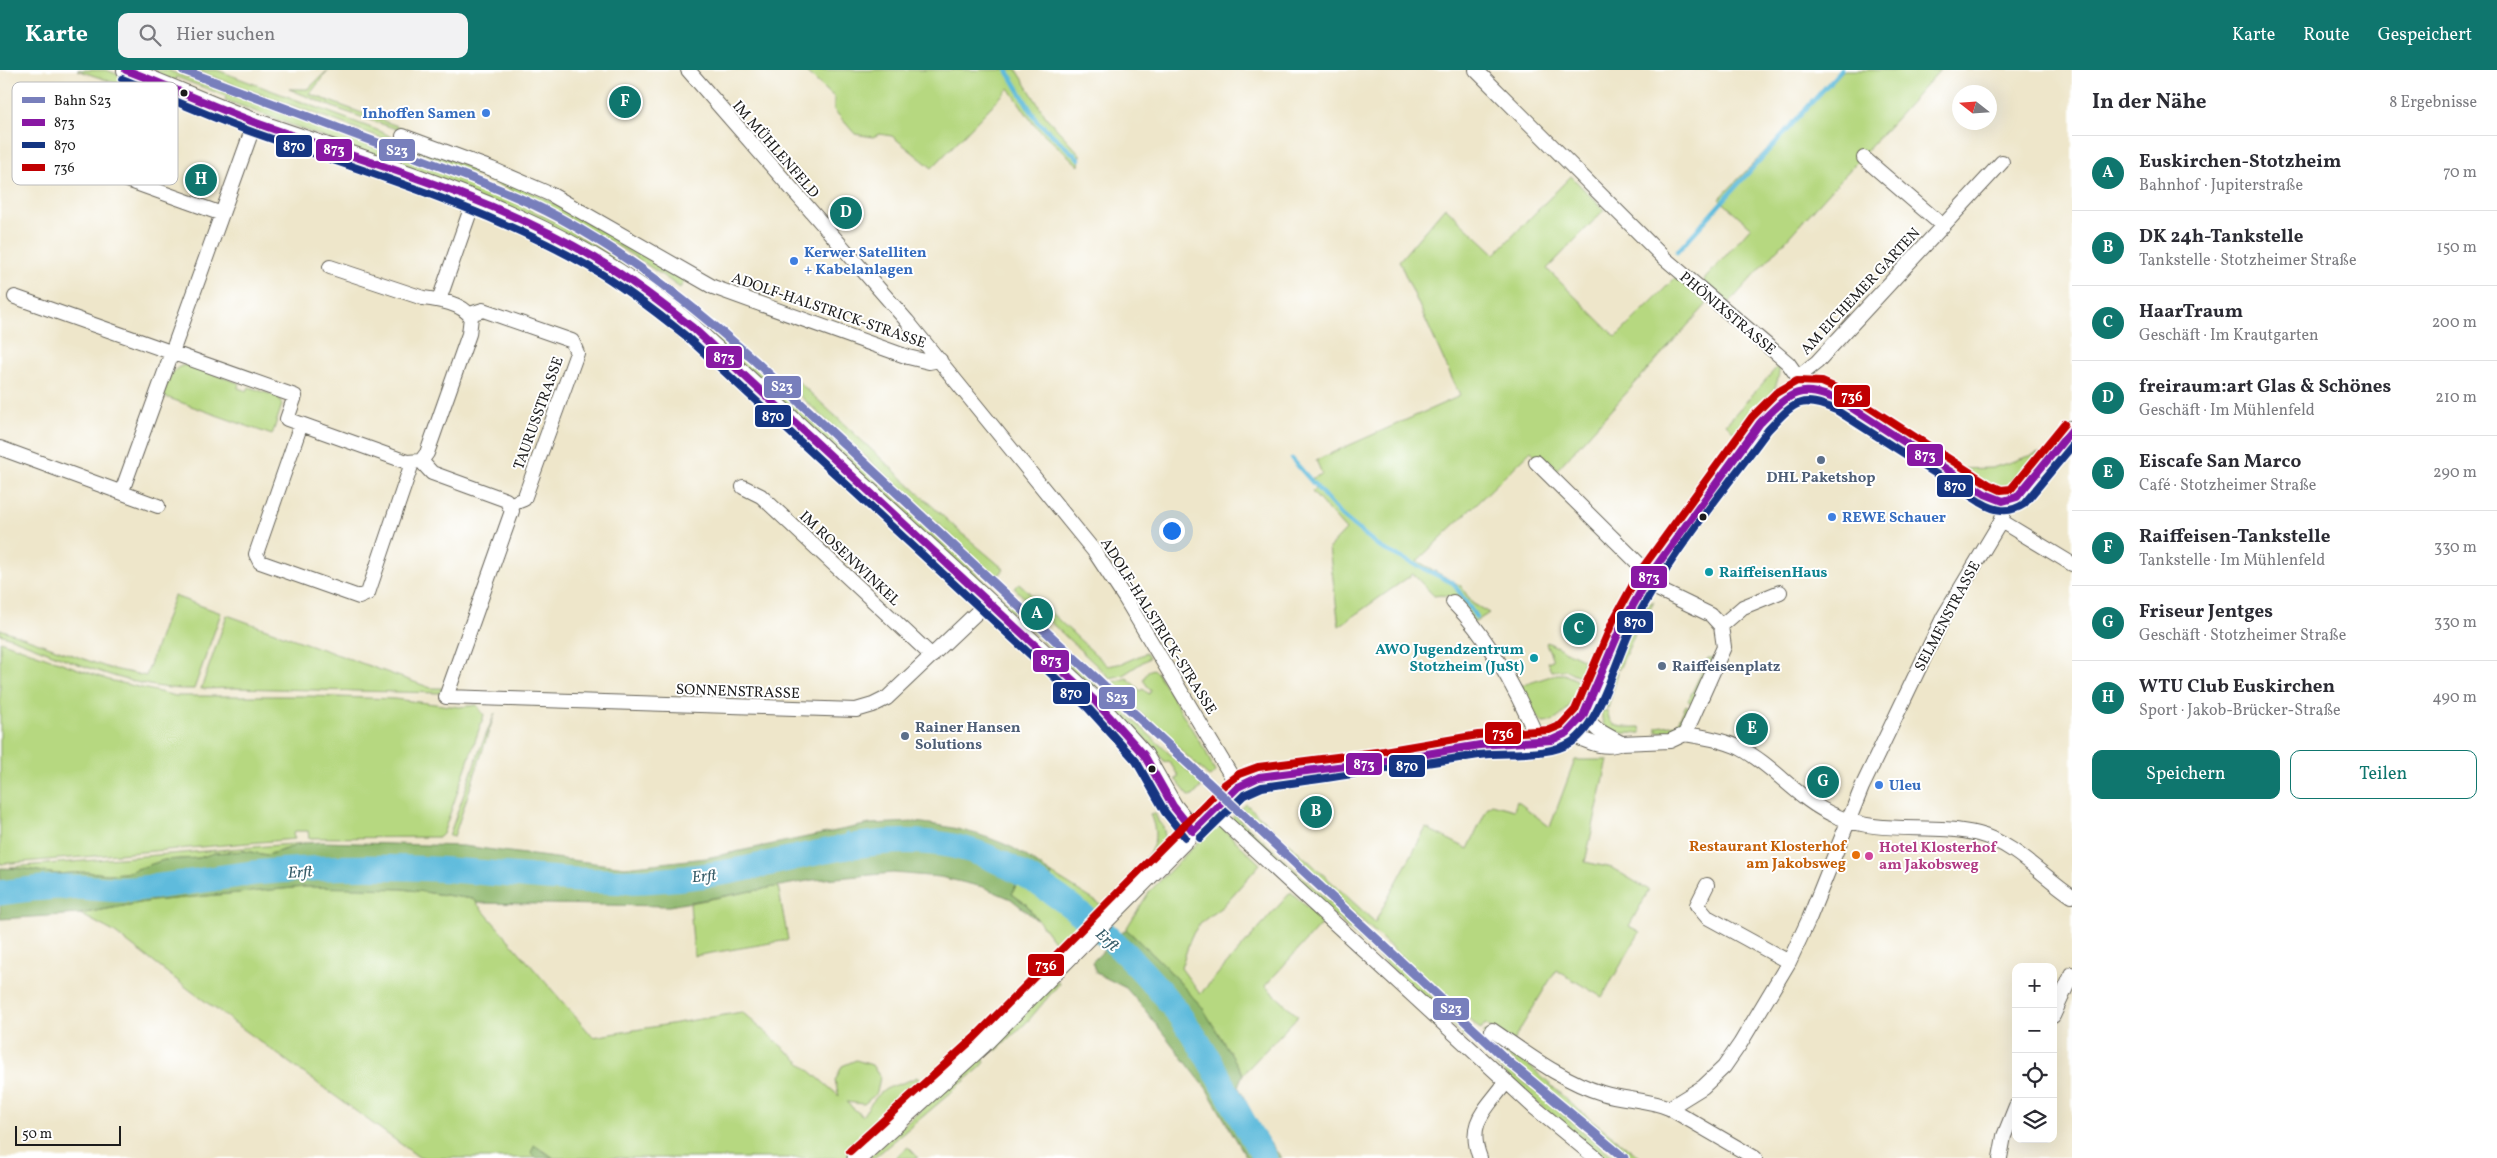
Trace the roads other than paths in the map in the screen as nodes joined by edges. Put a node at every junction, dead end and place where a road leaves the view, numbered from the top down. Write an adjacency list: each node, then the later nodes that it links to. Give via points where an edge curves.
1 (126, 70): 4 (street)
2 (688, 70): 19 (street, IM MÜHLENFELD)
3 (1476, 70): 20 (street, PHÖNIXSTRASSE, via 1663,257 1788,363)
4 (156, 82)
5 (178, 91): 6 (street)
6 (255, 122): 11 (street); 12 (street)
7 (403, 136): 19 (street, ADOLF-HALSTRICK-STRASSE, via 552,195 714,287 908,358 929,362)
8 (1864, 158): 13 (street, AM EICHEMER GARTEN)
9 (2002, 162): 13 (street, AM EICHEMER GARTEN)
10 (141, 185): 12 (street)
11 (474, 200): 16 (street); 35 (street, via 579,247 663,302)
12 (222, 214): 18 (street)
13 (1943, 226): 20 (street, AM EICHEMER GARTEN)
14 (330, 267): 16 (street, TAURUSSTRASSE)
15 (15, 297): 18 (street)
16 (439, 300): 17 (street, TAURUSSTRASSE)
17 (470, 314): 24 (street, via 469,334 427,453); 30 (street, TAURUSSTRASSE, via 483,310 572,341 577,353 524,499)
18 (172, 353): 21 (street, via 295,396 287,419); 27 (street)
19 (940, 360): 43 (street, ADOLF-HALSTRICK-STRASSE, via 1098,557)
20 (1798, 384): 28 (main road, via 1841,401 1980,491); 33 (main road, via 1760,424)
21 (301, 424): 24 (street); 24 (street, via 256,554 260,562 359,597 368,593)
22 (2072, 430): 28 (main road, SELMENSTRASSE, via 2017,497)
23 (0, 448): 27 (street)
24 (416, 462): 30 (street, via 432,473 506,500)
25 (1536, 462): 33 (street)
26 (744, 487): 38 (street, IM ROSENWINKEL, via 761,496)
27 (122, 491): 29 (street)
28 (2008, 502): 31 (street, SELMENSTRASSE)
29 (158, 506)
30 (510, 506): 38 (street, SONNENSTRASSE, via 512,511 446,697 856,710 887,698)
31 (2001, 520): 32 (street); 45 (street, SELMENSTRASSE, via 1944,616 1862,787)
32 (2072, 564)
33 (1648, 579): 37 (street, via 1711,615); 39 (main road, via 1622,625)
34 (1780, 592): 37 (street, via 1743,607)
35 (988, 602): 38 (street, SONNENSTRASSE); 46 (street, via 1095,701 1131,739 1177,812)
36 (1453, 602): 41 (street, via 1490,649 1528,715)
37 (1721, 626): 40 (street, via 1724,647)
38 (932, 656)
39 (1575, 725): 41 (main road, via 1552,740); 42 (street, via 1598,730); 42 (street, via 1604,746)
40 (1686, 734): 42 (street, via 1670,741); 45 (street, via 1739,748 1810,802)
41 (1539, 742): 43 (main road, via 1498,743 1259,777)
42 (1621, 743)
43 (1238, 787): 44 (main road)
44 (1213, 811): 46 (main road); 53 (street)
45 (1849, 822): 48 (street, via 1979,834 2017,854); 49 (street, SELMENSTRASSE)
46 (1193, 831): 56 (main road, via 981,1045)
47 (1707, 885): 49 (street, via 1697,905 1707,917)
48 (2072, 896)
49 (1788, 962): 54 (street, SELMENSTRASSE, via 1724,1067 1703,1087)
50 (2071, 978): 51 (street)
51 (2057, 1008)
52 (1492, 1030): 54 (street, via 1533,1058 1594,1090)
53 (1506, 1082): 57 (street, via 1476,1124 1474,1139); 58 (street)
54 (1669, 1108): 59 (street)
55 (2012, 1116): 60 (street)
56 (857, 1158)
57 (1480, 1158)
58 (1596, 1158)
59 (1755, 1158)
60 (2000, 1158)

